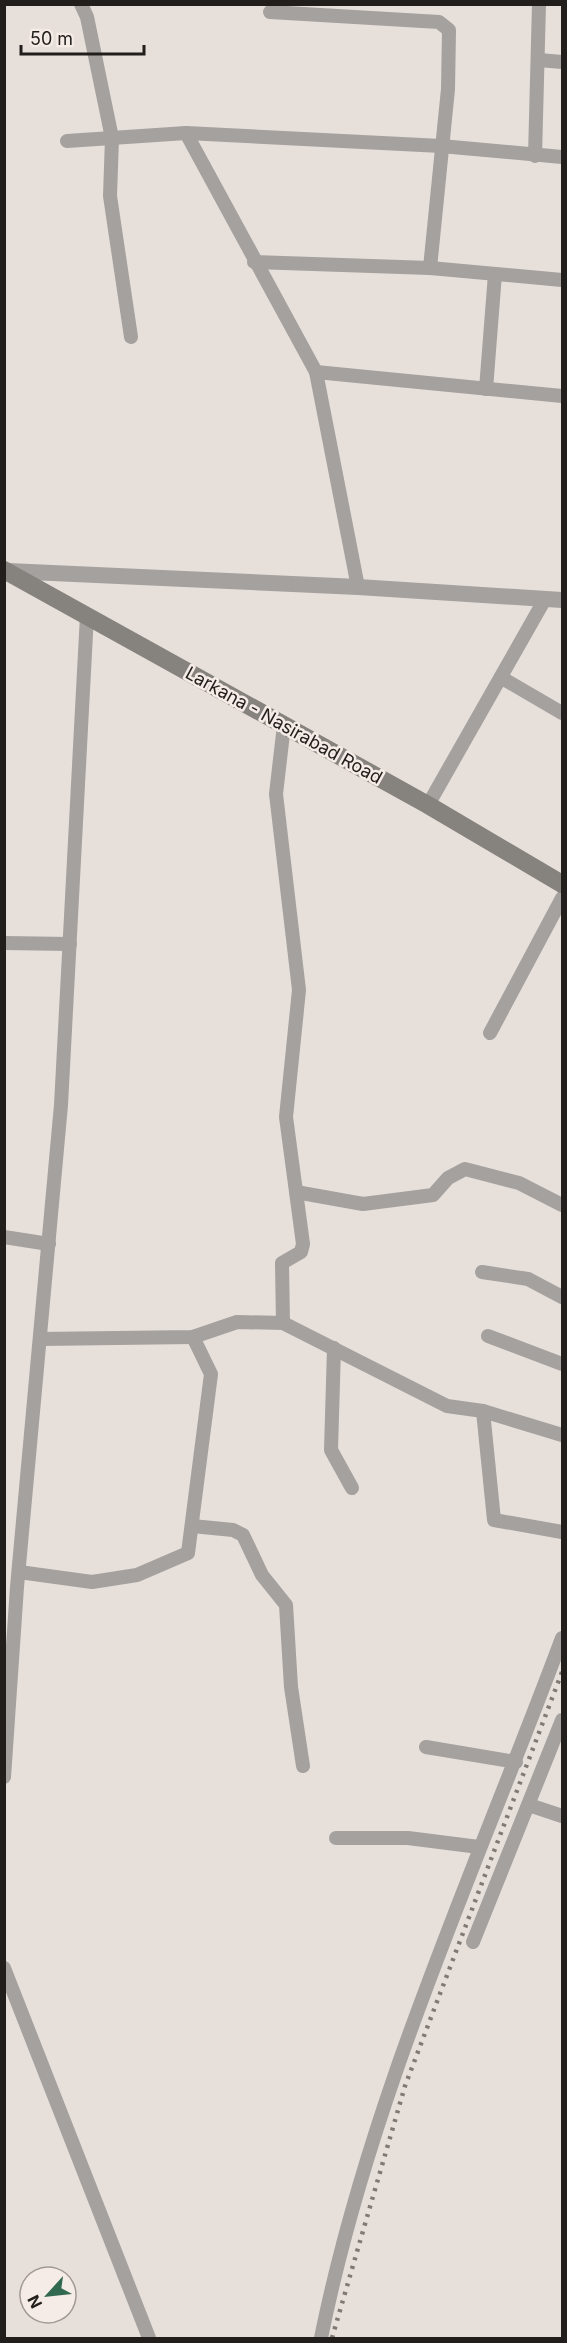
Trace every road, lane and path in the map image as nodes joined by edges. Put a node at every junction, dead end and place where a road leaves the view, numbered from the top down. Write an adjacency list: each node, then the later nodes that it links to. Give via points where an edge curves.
1 (81, 4): 7 (street)
2 (539, 4): 4 (street)
3 (270, 12): 9 (street, via 445,25 450,39)
4 (539, 60): 5 (street); 10 (street)
5 (562, 62)
6 (186, 133): 7 (street); 9 (street); 12 (street)
7 (112, 138): 8 (street); 16 (street, via 110,196)
8 (67, 141)
9 (441, 146): 10 (street); 13 (street)
10 (536, 156): 11 (street)
11 (562, 158)
12 (254, 262): 13 (street); 17 (street)
13 (430, 268): 14 (street)
14 (495, 274): 15 (street); 18 (street)
15 (562, 280)
16 (131, 337)
17 (316, 372): 18 (street); 21 (street)
18 (486, 389): 19 (street)
19 (562, 396)
20 (6, 571): 21 (street); 24 (main road, Larkana - Nasirabad Road)
21 (358, 587): 22 (street)
22 (545, 599): 23 (street); 25 (street)
23 (562, 600)
24 (87, 615): 27 (main road, Larkana - Nasirabad Road); 32 (street)
25 (502, 678): 26 (street); 28 (street)
26 (562, 713)
27 (284, 725): 28 (main road, Larkana - Nasirabad Road); 34 (street, via 276,794 299,990 286,1117)
28 (428, 805): 29 (main road, Larkana - Nasirabad Road)
29 (562, 884)
30 (562, 898): 33 (street)
31 (4, 943): 32 (street)
32 (70, 944): 37 (street, via 62,1105)
33 (490, 1033)
34 (296, 1192): 35 (street, via 363,1204 433,1195 448,1178 465,1169 519,1183); 40 (street, via 303,1244 301,1252 282,1263)
35 (562, 1205)
36 (4, 1237): 37 (street)
37 (49, 1244): 43 (street)
38 (482, 1272): 39 (street, via 528,1279)
39 (562, 1297)
40 (283, 1323): 42 (street, via 237,1322); 44 (street)
41 (488, 1336): 45 (street)
42 (193, 1337): 43 (street); 49 (street, via 211,1374)
43 (40, 1339): 51 (street)
44 (334, 1348): 46 (street, via 447,1406); 48 (street, via 331,1450)
45 (562, 1364)
46 (483, 1411): 47 (street); 50 (street, via 494,1520)
47 (562, 1435)
48 (352, 1488)
49 (192, 1526): 51 (street, via 188,1553 137,1575 92,1582); 57 (street, via 233,1530 243,1535 262,1575 286,1605 291,1687)
50 (562, 1532)
51 (19, 1572): 52 (street)
52 (11, 1589): 58 (street)
53 (562, 1638): 56 (street)
54 (562, 1720): 59 (street)
55 (426, 1747): 56 (street)
56 (516, 1762): 62 (street)
57 (303, 1766)
58 (4, 1777)
59 (529, 1805): 60 (street); 63 (street)
60 (562, 1816)
61 (336, 1838): 62 (street, via 408,1838)
62 (479, 1847): 66 (street, via 356,2191)
63 (473, 1942)
64 (4, 1968): 65 (street)
65 (148, 2338)
66 (321, 2338)

